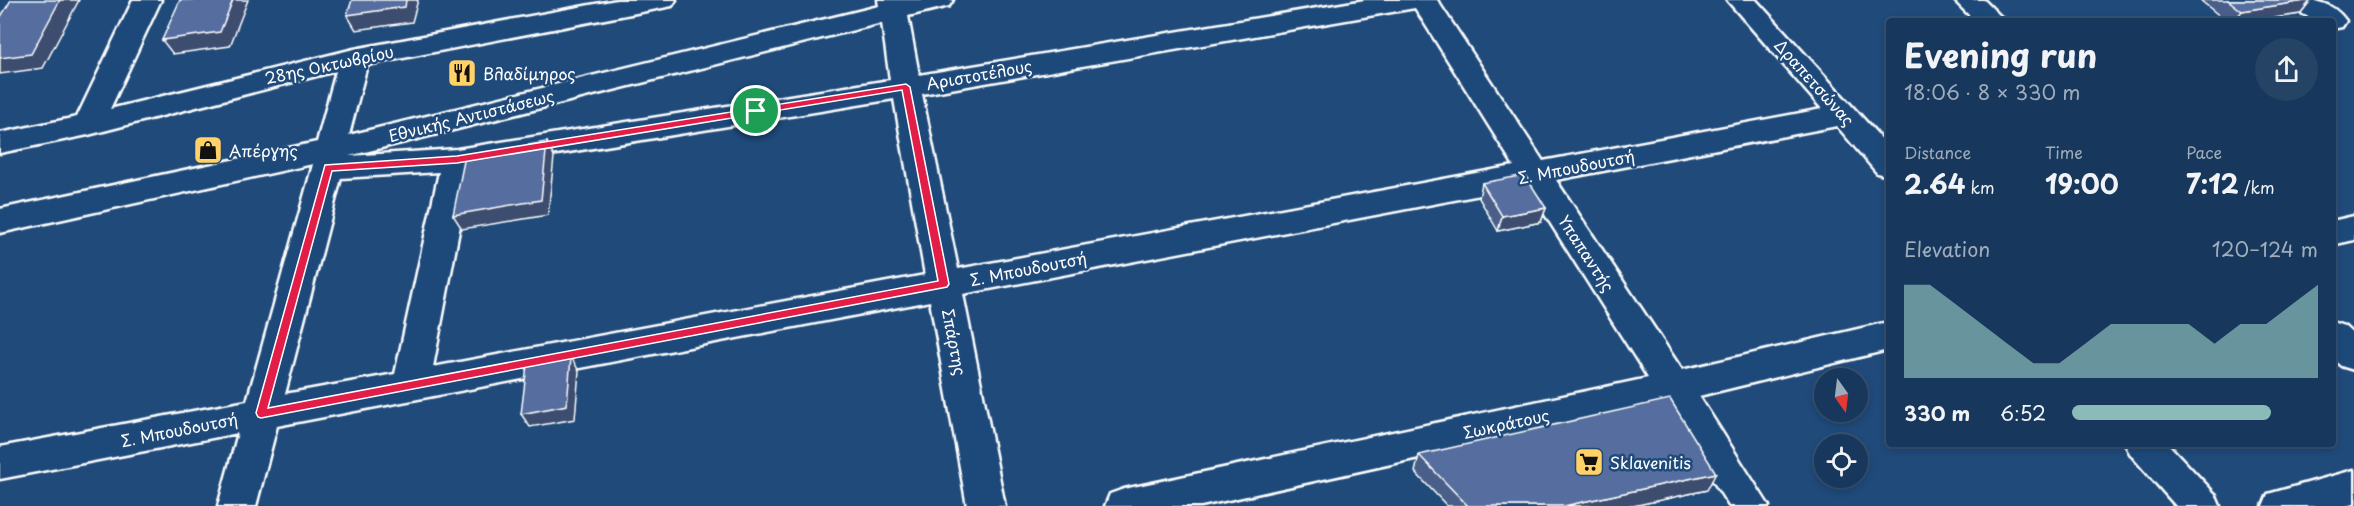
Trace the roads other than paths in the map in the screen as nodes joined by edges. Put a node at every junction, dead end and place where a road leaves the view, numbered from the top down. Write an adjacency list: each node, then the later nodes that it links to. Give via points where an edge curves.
1 (147, 0): 19 (street)
2 (939, 0): 9 (street, Εθνικής Αντιστάσεως)
3 (1414, 0): 17 (street, Αριστοτέλους)
4 (1423, 0): 24 (street, Υπαπαντής)
5 (1742, 0): 18 (street, Δραπετσώνας)
6 (1968, 0): 11 (street)
7 (2303, 0): 12 (street)
8 (653, 1): 16 (street, 28ης Οκτωβρίου)
9 (893, 5): 17 (street, Σπάρτης); 21 (street, Εθνικής Αντιστάσεως)
10 (2354, 17): 13 (street)
11 (1988, 18)
12 (2328, 18)
13 (2336, 20)
14 (2336, 24): 15 (street)
15 (2354, 37)
16 (354, 58): 19 (street, 28ης Οκτωβρίου); 21 (street)
17 (906, 87): 22 (street, Αριστοτέλους); 28 (street, Σπάρτης)
18 (1844, 115): 23 (street, Δραπετσώνας); 24 (street, Σ. Μπουδουτσή)
19 (88, 125): 20 (street, 28ης Οκτωβρίου)
20 (0, 143)
21 (329, 159): 22 (street, Αριστοτέλους); 25 (street, Εθνικής Αντιστάσεως); 34 (street)
22 (457, 160): 32 (street)
23 (1886, 163)
24 (1536, 173): 28 (street, Σ. Μπουδουτσή); 33 (street, Υπαπαντής)
25 (0, 221)
26 (2354, 228): 27 (street)
27 (2336, 232)
28 (944, 284): 32 (street, Σ. Μπουδουτσή); 39 (street, Σπάρτης)
29 (1886, 336): 33 (street, Σωκράτους)
30 (2336, 340): 31 (street)
31 (2354, 356)
32 (411, 386): 34 (street, Σ. Μπουδουτσή)
33 (1673, 387): 40 (street, Σωκράτους); 41 (street, Υπαπαντής)
34 (261, 413): 36 (street, Σ. Μπουδουτσή); 38 (street)
35 (2147, 447): 42 (street)
36 (0, 463)
37 (2354, 487): 43 (street)
38 (237, 506)
39 (986, 506)
40 (1124, 506)
41 (1750, 506)
42 (2201, 506)
43 (2282, 506)

